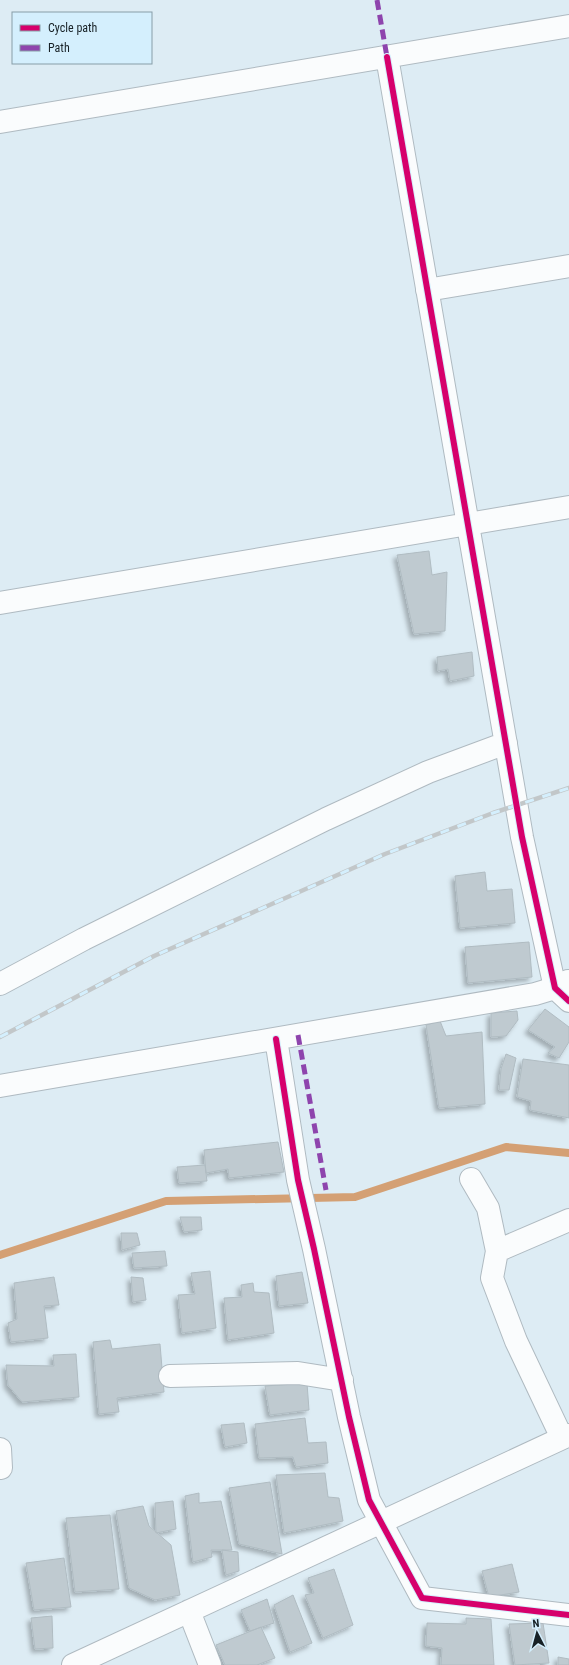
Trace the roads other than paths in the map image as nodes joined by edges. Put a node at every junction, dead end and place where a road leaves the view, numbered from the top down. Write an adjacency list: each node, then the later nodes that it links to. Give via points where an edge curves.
1 (569, 26): 2 (street)
2 (386, 57): 3 (street); 5 (street)
3 (0, 122)
4 (569, 266): 5 (street)
5 (427, 290): 7 (street)
6 (569, 507): 7 (street)
7 (468, 524): 8 (street); 9 (street)
8 (0, 603)
9 (506, 743): 10 (street, via 428,772 326,819 84,939); 11 (street, via 522,837)
10 (0, 984)
11 (564, 990): 12 (street)
12 (276, 1039): 13 (street); 18 (street, via 298,1180)
13 (0, 1086)
14 (471, 1179): 16 (street, via 488,1208)
15 (569, 1220): 16 (street)
16 (497, 1251): 19 (street, via 492,1278 516,1341)
17 (170, 1376): 18 (street, via 298,1373)
18 (342, 1380): 22 (street, via 369,1500)
19 (566, 1437): 22 (street)
20 (0, 1449): 21 (street)
21 (0, 1468)
22 (380, 1523): 23 (street); 24 (street, via 422,1598)
23 (189, 1611): 25 (street); 26 (street)
24 (569, 1615)
25 (73, 1665)
26 (210, 1665)

